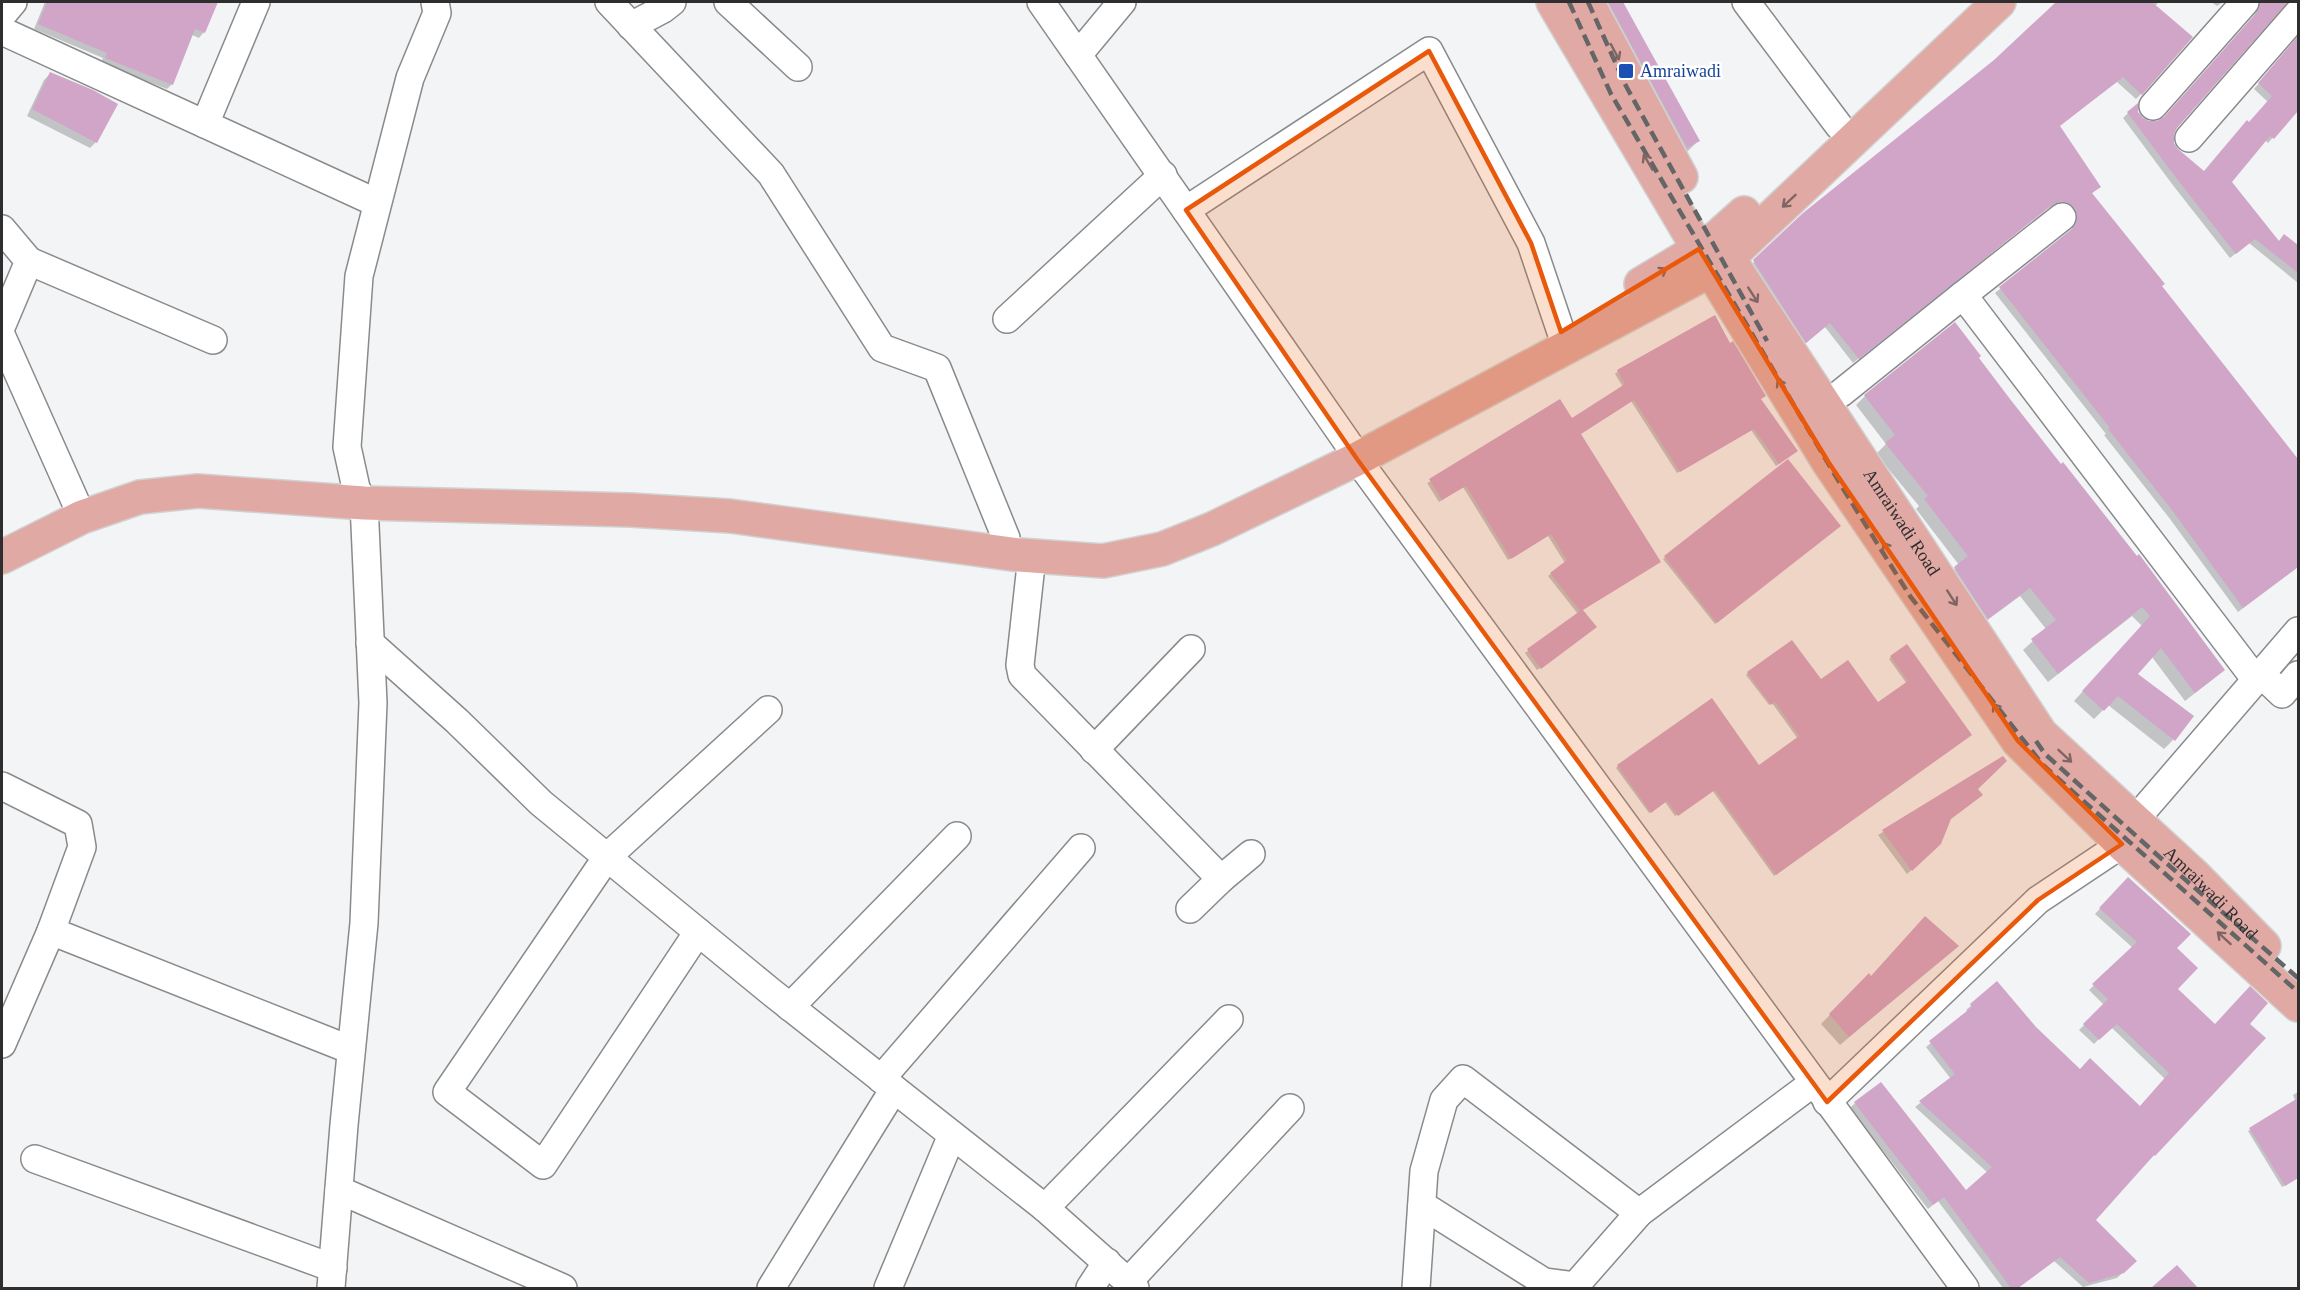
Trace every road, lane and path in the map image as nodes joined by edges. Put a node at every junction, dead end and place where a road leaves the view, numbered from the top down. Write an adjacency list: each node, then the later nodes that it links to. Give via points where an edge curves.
1 (13, 2): 16 (street)
2 (256, 2): 22 (street)
3 (609, 2): 17 (street)
4 (672, 2): 17 (street)
5 (728, 2): 20 (street)
6 (1041, 2): 19 (street)
7 (1122, 2): 19 (street)
8 (1554, 2): 30 (main road, one-way to 8)
9 (1587, 2): 30 (main road, Amraiwadi Road, one-way to 30)
10 (1746, 2): 23 (street)
11 (1972, 2): 23 (main road)
12 (2000, 2): 30 (main road, one-way to 30)
13 (2245, 2): 21 (street)
14 (440, 5): 26 (street, via 410,78)
15 (2298, 13): 24 (street)
16 (2, 15)
17 (631, 26): 42 (street, via 771,174 882,348 937,368)
18 (2, 31): 22 (street)
19 (1078, 55): 25 (street)
20 (798, 67)
21 (2153, 106)
22 (205, 124): 26 (street)
23 (1839, 126): 30 (main road)
24 (2189, 138)
25 (1162, 175): 27 (street); 33 (street)
26 (377, 203): 40 (street, via 358,276 347,447)
27 (1186, 210): 35 (street, via 1430,51 1531,243); 39 (street)
28 (2062, 217): 32 (street)
29 (2, 229): 31 (street)
30 (1713, 254): 35 (main road, one-way to 30); 39 (main road); 54 (main road, Amraiwadi Road, via 2041,734)
31 (29, 261): 34 (street); 37 (street)
32 (1963, 295): 38 (street); 49 (street)
33 (1007, 319)
34 (2, 326)
35 (1561, 332): 39 (main road)
36 (2, 337): 41 (street)
37 (213, 340)
38 (1841, 393)
39 (1353, 452): 42 (main road, via 1157,535 1102,546); 44 (main road, via 1212,529 1162,549 1103,561); 70 (street)
40 (360, 496): 41 (main road, via 198,476 136,483); 42 (main road, via 631,495 732,501); 44 (main road, via 730,516); 45 (main road, via 198,491 140,497 82,517); 47 (street)
41 (76, 503): 43 (main road)
42 (1006, 538)
43 (2, 539)
44 (1032, 556): 52 (street, via 1022,675)
45 (2, 557)
46 (2298, 631): 49 (street)
47 (370, 644): 58 (street, via 541,803); 68 (street, via 373,703 364,923)
48 (1191, 649): 52 (street)
49 (2258, 677): 50 (street); 54 (street)
50 (2293, 694)
51 (768, 710): 58 (street)
52 (1094, 750): 59 (street)
53 (2, 786): 61 (street, via 78,824 82,847)
54 (2128, 832): 63 (main road, Amraiwadi Road, via 2195,876); 64 (main road, one-way to 54); 70 (street, via 2038,900)
55 (957, 836): 65 (street)
56 (1081, 848): 69 (street)
57 (1251, 854): 59 (street)
58 (608, 857): 62 (street); 62 (street, via 447,1092 543,1165)
59 (1221, 879): 60 (street)
60 (1191, 909)
61 (51, 931): 67 (street); 68 (street)
62 (698, 932): 65 (street)
63 (2298, 981)
64 (2298, 1005)
65 (790, 1007): 69 (street)
66 (1229, 1019): 76 (street)
67 (2, 1044)
68 (351, 1050): 74 (street)
69 (887, 1084): 72 (street); 82 (street)
70 (1820, 1092): 77 (street); 86 (street)
71 (1290, 1108): 80 (street)
72 (952, 1136): 76 (street); 83 (street)
73 (35, 1159): 79 (street)
74 (339, 1190): 79 (street); 81 (street)
75 (1422, 1205): 77 (street, via 1544,1282 1575,1286); 77 (street, via 1424,1171 1444,1100 1462,1079); 85 (street)
76 (1045, 1208): 78 (street)
77 (1639, 1213)
78 (1107, 1262): 80 (street); 84 (street)
79 (332, 1278)
80 (1131, 1285)
81 (563, 1288)
82 (771, 1288)
83 (888, 1288)
84 (1090, 1288)
85 (1416, 1288)
86 (1965, 1288)

